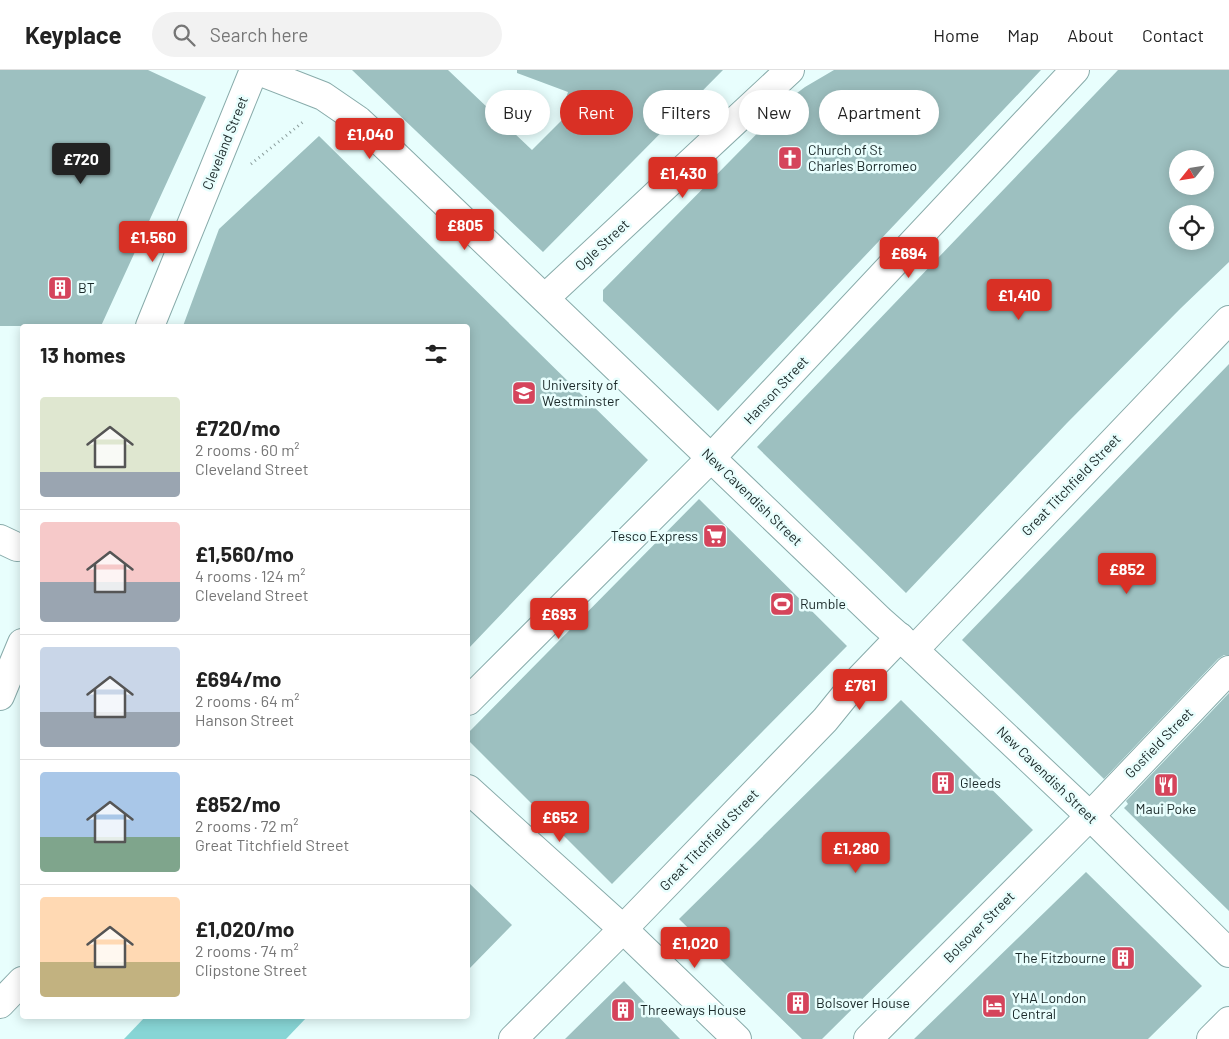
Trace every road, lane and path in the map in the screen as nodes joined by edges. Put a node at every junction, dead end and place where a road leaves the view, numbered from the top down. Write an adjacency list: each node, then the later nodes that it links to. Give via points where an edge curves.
1 (255, 70): 5 (street, Cleveland Street); 6 (street, New Cavendish Street, via 323,96 358,120)
2 (790, 70): 6 (street, Ogle Street)
3 (1075, 70): 9 (street, Hanson Street)
4 (304, 121): 5 (path, via 225,186)
5 (210, 180): 8 (street, Cleveland Street)
6 (545, 298): 9 (street, New Cavendish Street)
7 (1229, 320): 10 (street, Great Titchfield Street)
8 (151, 324)
9 (711, 458): 10 (street, New Cavendish Street); 14 (street, Hanson Street)
10 (907, 644): 16 (street, New Cavendish Street); 17 (street, Great Titchfield Street, via 851,688 826,720)
11 (20, 648): 13 (street)
12 (1229, 670): 16 (street, Gosfield Street)
13 (0, 696)
14 (470, 699)
15 (470, 791): 17 (street)
16 (1090, 816): 18 (street, New Cavendish Street); 24 (street, Bolsover Street)
17 (624, 929): 22 (street, Great Titchfield Street); 23 (street)
18 (1229, 953)
19 (20, 984): 20 (street)
20 (0, 1004)
21 (1229, 1021): 25 (street)
22 (513, 1039)
23 (737, 1039)
24 (868, 1039)
25 (1211, 1039)

